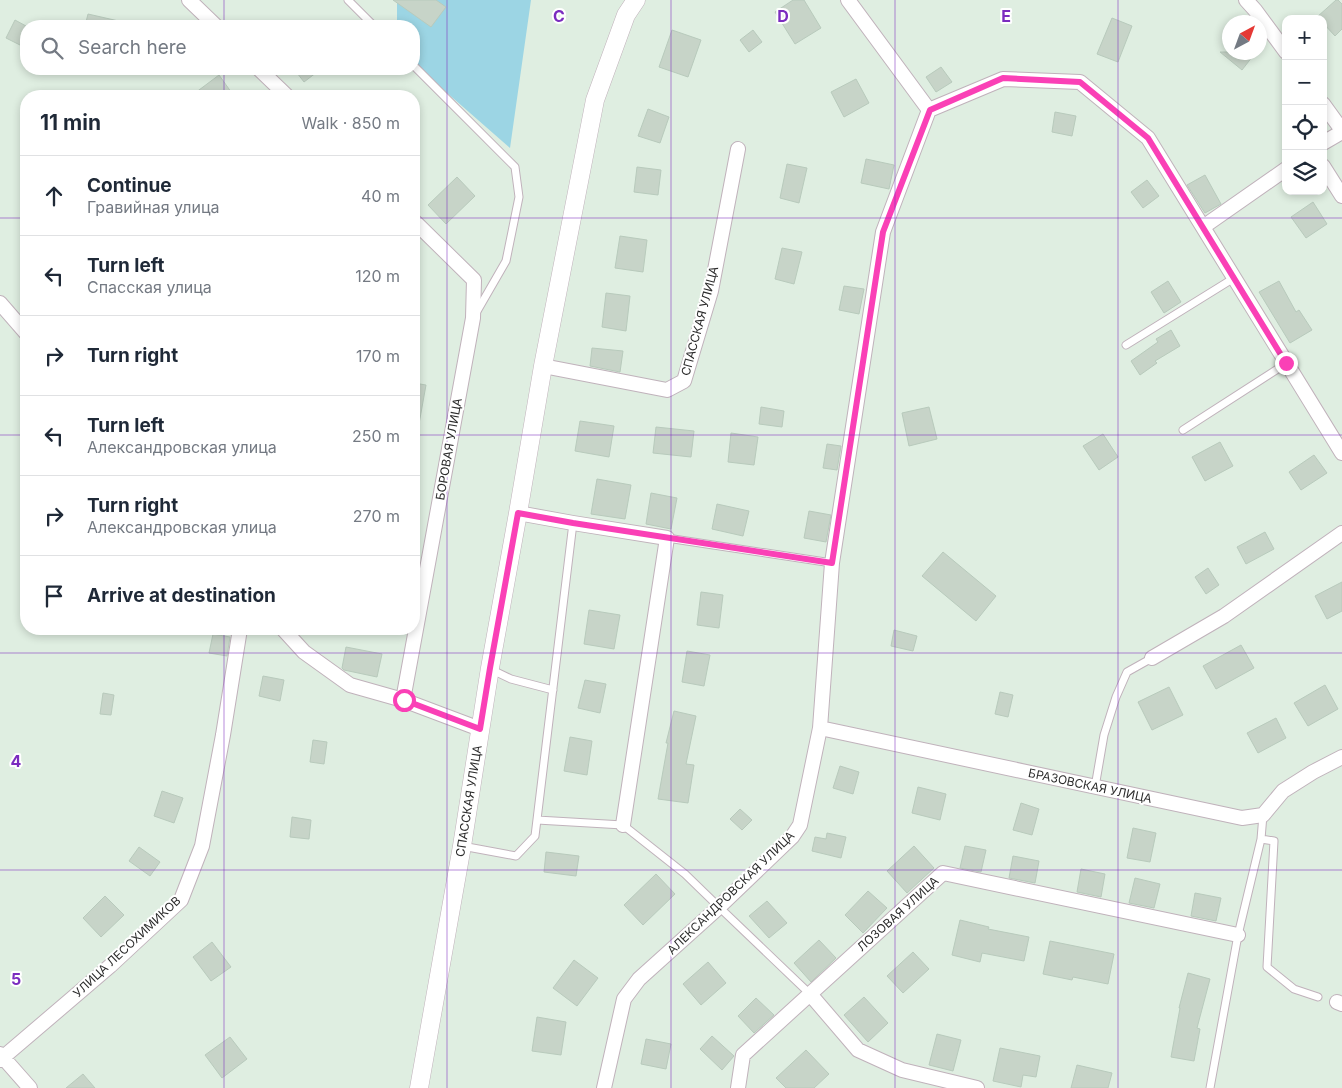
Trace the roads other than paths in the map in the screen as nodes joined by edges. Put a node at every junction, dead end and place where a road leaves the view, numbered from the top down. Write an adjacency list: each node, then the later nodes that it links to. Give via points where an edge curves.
1 (190, 0): 6 (street)
2 (348, 0): 7 (lane)
3 (636, 0): 28 (street, СПАССКАЯ УЛИЦА, via 626,15 595,100)
4 (848, 0): 13 (street)
5 (1246, 0): 8 (street)
6 (210, 20)
7 (368, 20)
8 (1282, 46)
9 (420, 72): 24 (lane, via 515,167 519,196 506,261)
10 (265, 75): 11 (street)
11 (281, 90)
12 (1324, 105): 14 (street)
13 (930, 110): 21 (street, via 1003,78 1080,82 1148,138); 35 (street, АЛЕКСАНДРОВСКАЯ УЛИЦА, via 883,232)
14 (1342, 131): 15 (street)
15 (1327, 141)
16 (738, 149): 28 (street, СПАССКАЯ УЛИЦА, via 711,291 684,381 667,390)
17 (1282, 172): 21 (street)
18 (1327, 172): 19 (street)
19 (1342, 196)
20 (420, 227): 24 (street, БОРОВАЯ УЛИЦА, via 474,280)
21 (1202, 227): 22 (street)
22 (1234, 278): 26 (lane); 27 (street)
23 (0, 304): 25 (street)
24 (473, 318): 36 (street, БОРОВАЯ УЛИЦА)
25 (20, 326)
26 (1126, 345)
27 (1286, 363): 29 (lane); 30 (street)
28 (543, 366): 31 (street, СПАССКАЯ УЛИЦА)
29 (1183, 430)
30 (1342, 453)
31 (518, 513): 32 (street); 41 (street, СПАССКАЯ УЛИЦА)
32 (573, 523): 34 (street); 42 (lane)
33 (1342, 533): 40 (street, via 1224,616)
34 (667, 538): 35 (lane); 50 (street)
35 (832, 563): 44 (street, АЛЕКСАНДРОВСКАЯ УЛИЦА)
36 (420, 611)
37 (239, 635): 57 (street, УЛИЦА ЛЕСОХИМИКОВ, via 202,846 181,900 110,966)
38 (288, 635): 43 (street, via 304,652 350,685)
39 (416, 635): 43 (street, БОРОВАЯ УЛИЦА)
40 (1152, 658): 47 (lane, via 1127,672 1104,735)
41 (490, 668): 42 (lane, via 511,679); 45 (street, СПАССКАЯ УЛИЦА)
42 (553, 690): 49 (lane)
43 (404, 700): 45 (street)
44 (820, 728): 47 (street, БРАЗОВСКАЯ УЛИЦА); 53 (street, АЛЕКСАНДРОВСКАЯ УЛИЦА, via 800,826)
45 (480, 729): 52 (street, СПАССКАЯ УЛИЦА)
46 (1342, 757): 48 (street, via 1283,791)
47 (1095, 787): 48 (street, БРАЗОВСКАЯ УЛИЦА, via 1242,818)
48 (1263, 815): 51 (lane)
49 (537, 820): 50 (lane); 52 (lane, via 536,836 516,856)
50 (623, 825): 53 (lane, via 685,874)
51 (1261, 839): 54 (lane); 56 (lane, via 1274,841 1267,967 1294,989)
52 (462, 846): 59 (street, СПАССКАЯ УЛИЦА)
53 (719, 908): 55 (lane); 60 (street, АЛЕКСАНДРОВСКАЯ УЛИЦА, via 639,979 624,999)
54 (1238, 935): 55 (street, ЛОЗОВАЯ УЛИЦА, via 943,873); 63 (lane)
55 (810, 994): 61 (street, ЛОЗОВАЯ УЛИЦА, via 743,1055); 62 (street, via 858,1050 902,1070)
56 (1318, 997)
57 (1, 1057): 58 (street)
58 (30, 1088)
59 (419, 1088)
60 (604, 1088)
61 (738, 1088)
62 (976, 1088)
63 (1210, 1088)

